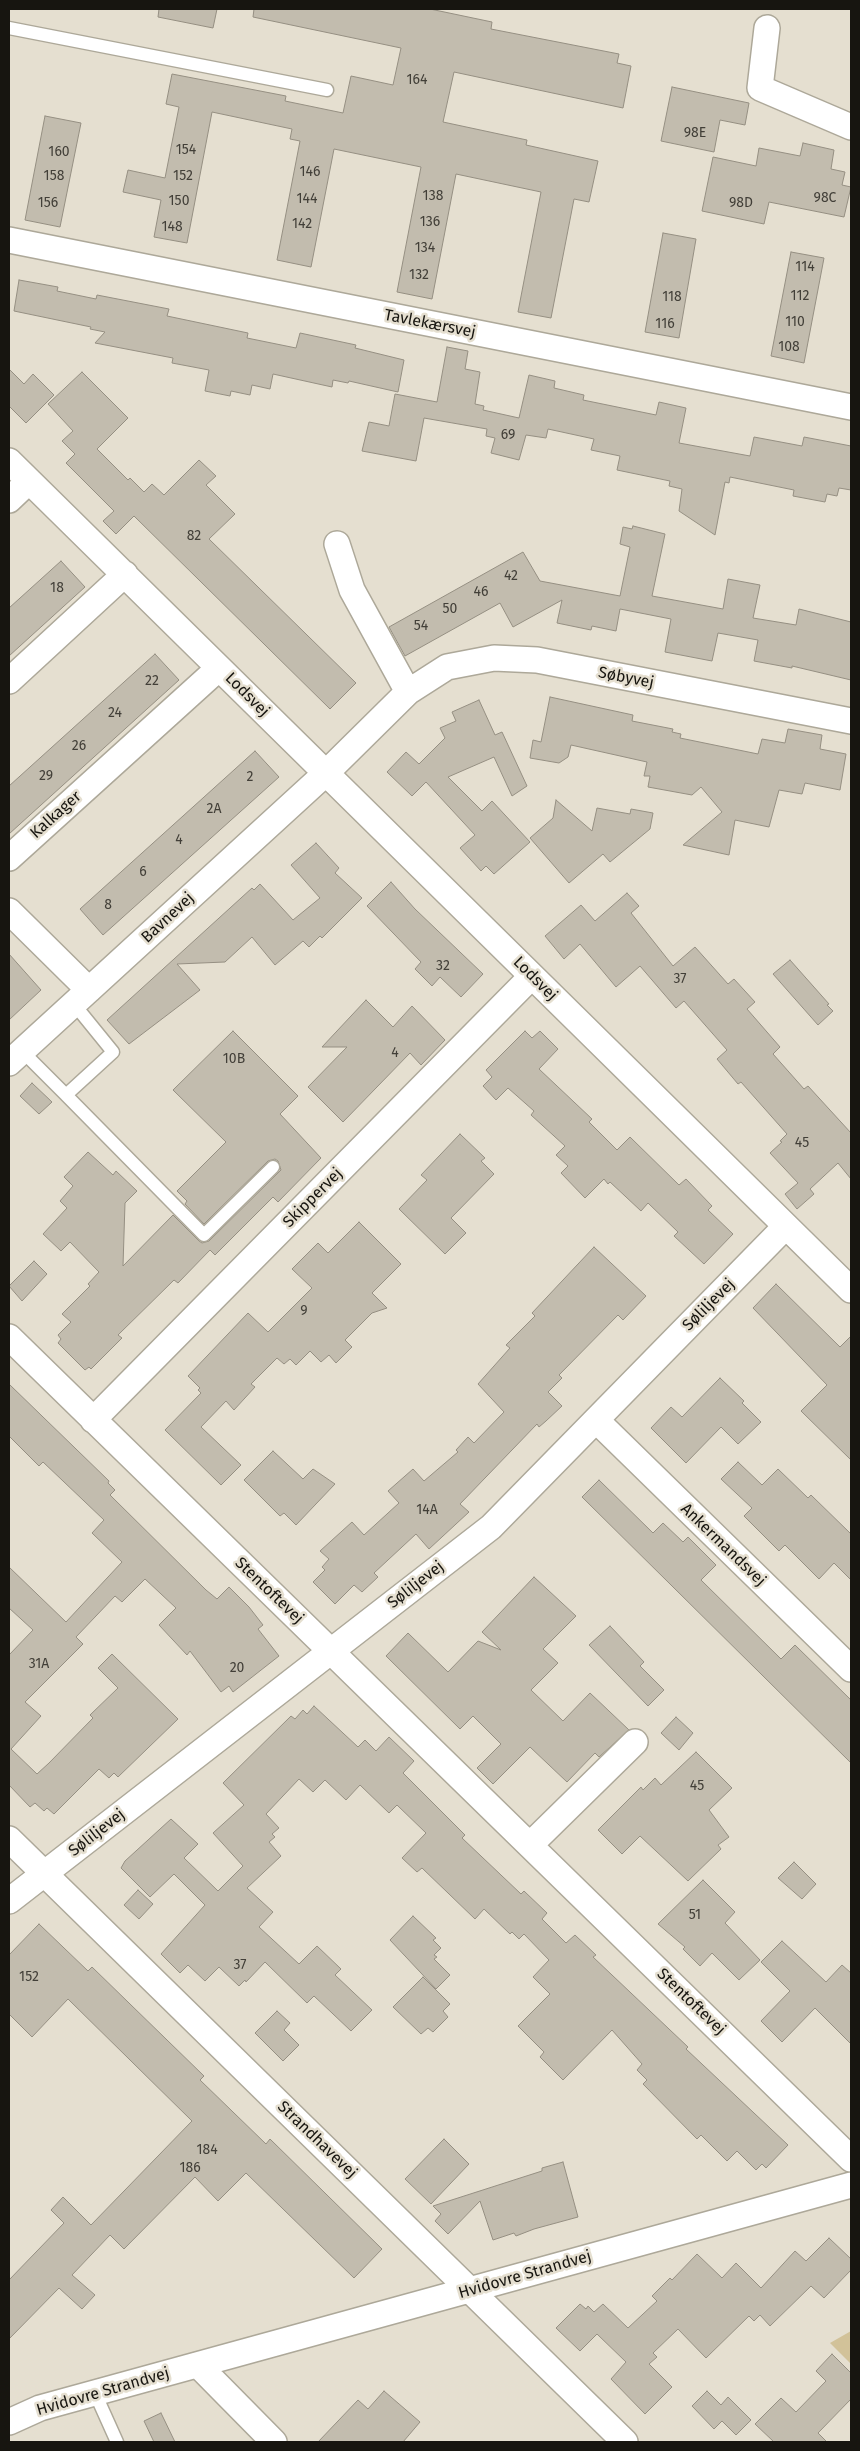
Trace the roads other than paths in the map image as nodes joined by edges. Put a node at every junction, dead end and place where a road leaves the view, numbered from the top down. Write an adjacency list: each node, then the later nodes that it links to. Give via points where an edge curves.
1 (9, 28): 3 (lane)
2 (767, 28): 4 (street, via 760,88)
3 (327, 90)
4 (851, 127)
5 (9, 240): 6 (street, Tavlekærsvej)
6 (851, 407)
7 (9, 460): 8 (street, Lodsvej)
8 (29, 481): 9 (street); 11 (street, Lodsvej)
9 (9, 500)
10 (337, 544): 14 (street, via 352,590)
11 (125, 574): 12 (street, Lodsvej); 13 (street)
12 (219, 668): 16 (street, Lodsvej); 17 (street, Lodsvej)
13 (9, 681)
14 (408, 692): 15 (street, Søbyvej, via 447,666 494,658 537,660); 17 (street, Søbyvej)
15 (851, 722)
16 (104, 772): 18 (street, Kalkager)
17 (326, 773): 20 (street, Lodsvej); 21 (street, Bavnevej)
18 (9, 858)
19 (9, 911): 21 (street)
20 (532, 976): 25 (street, Lodsvej); 28 (street, Skippervej)
21 (81, 997): 22 (street, Bavnevej); 23 (lane, via 113,1052)
22 (15, 1057): 23 (lane)
23 (66, 1095): 24 (lane, via 204,1235)
24 (273, 1167)
25 (786, 1226): 26 (street, Lodsvej); 29 (street, Søliljevej)
26 (851, 1290)
27 (9, 1337): 28 (street, Stentoftevej)
28 (93, 1420): 30 (street, Stentoftevej)
29 (596, 1420): 30 (street, Søliljevej, via 491,1527); 31 (street, Ankermandsvej)
30 (331, 1652): 34 (street, Stentoftevej); 35 (street, Søliljevej)
31 (851, 1669)
32 (634, 1742): 34 (street)
33 (9, 1839): 35 (street, Strandhavevej)
34 (530, 1845): 37 (street, Stentoftevej)
35 (44, 1874): 36 (street, Søliljevej); 39 (street, Strandhavevej)
36 (9, 1901)
37 (851, 2159)
38 (851, 2185): 39 (street, Hvidovre Strandvej)
39 (471, 2290): 40 (street, Hvidovre Strandvej); 45 (street, Strandhavevej)
40 (199, 2366): 41 (street, Hvidovre Strandvej); 44 (street)
41 (95, 2393): 42 (street, Hvidovre Strandvej, via 40,2408); 43 (lane)
42 (9, 2422)
43 (117, 2442)
44 (272, 2442)
45 (625, 2442)

